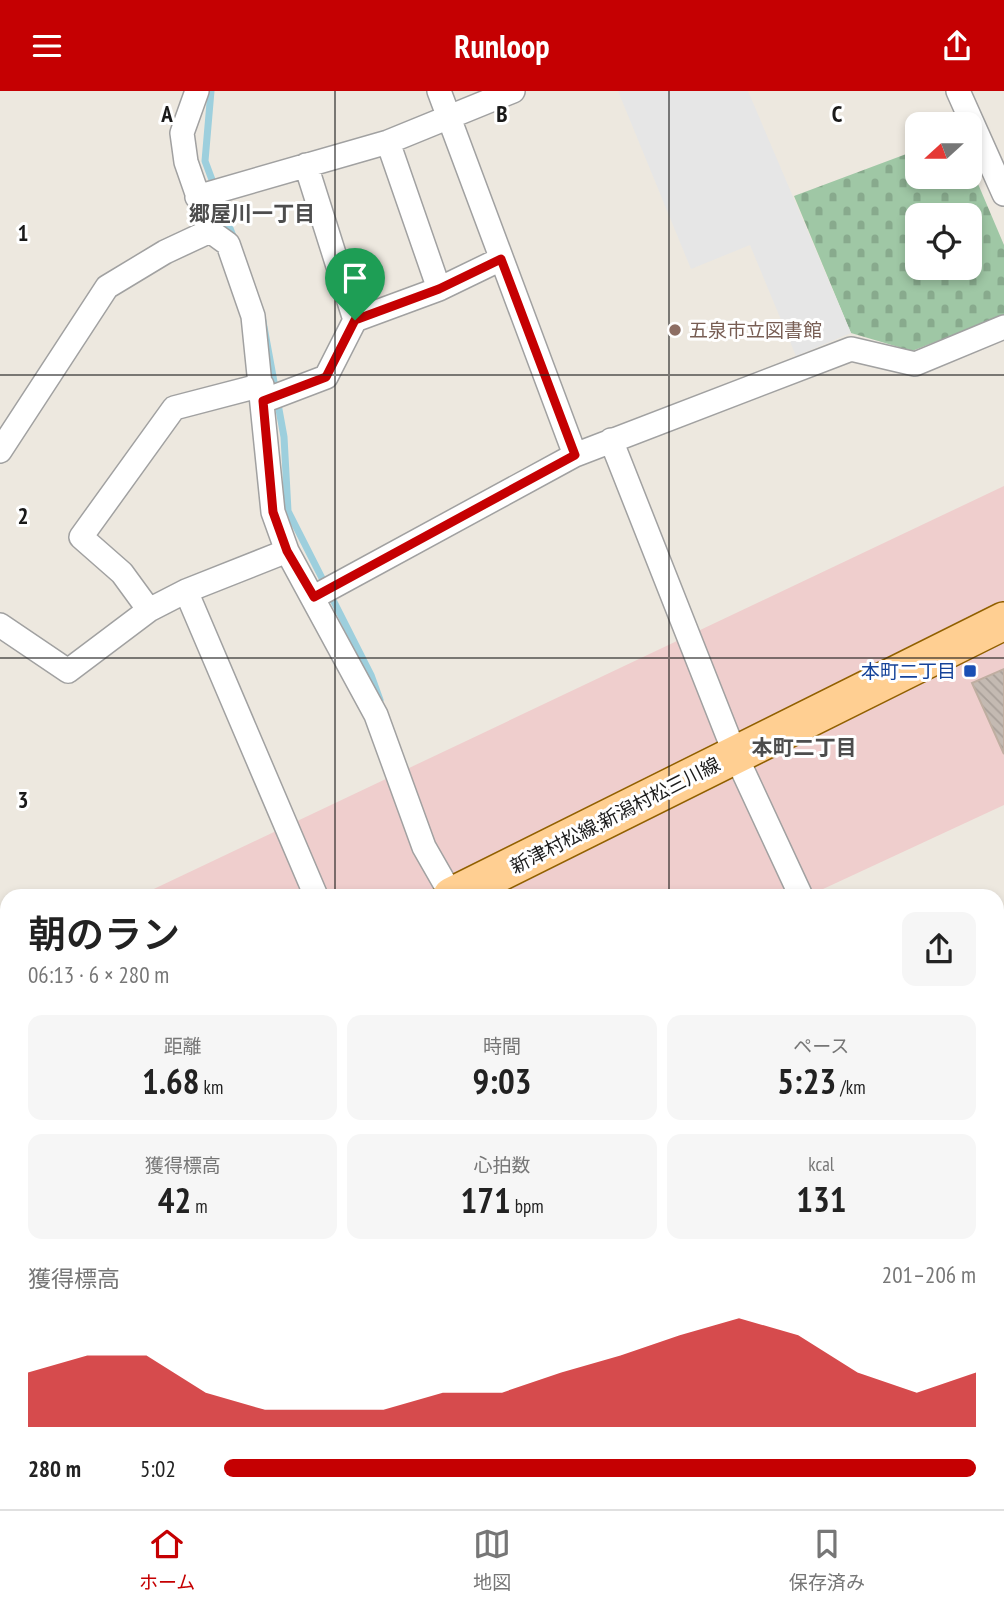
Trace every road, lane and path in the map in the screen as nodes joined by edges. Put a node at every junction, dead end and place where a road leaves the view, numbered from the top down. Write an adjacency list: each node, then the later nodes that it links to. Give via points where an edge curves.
1 (197, 91): 9 (street, via 182,133)
2 (439, 91): 5 (street)
3 (513, 91): 5 (street)
4 (958, 91): 8 (street)
5 (447, 119): 6 (street); 11 (street)
6 (387, 142): 7 (street); 12 (street)
7 (306, 165): 9 (street); 13 (street)
8 (1004, 194)
9 (197, 197): 10 (street)
10 (210, 231): 15 (street, via 228,244 253,316); 17 (street, via 107,287)
11 (501, 259): 12 (street); 18 (street)
12 (439, 289): 13 (street)
13 (355, 320): 15 (street, via 326,377)
14 (1004, 327): 16 (street, via 915,364 851,349)
15 (262, 393): 19 (street, via 273,512); 22 (street, via 174,408 81,537 122,573)
16 (611, 440): 18 (street); 25 (street)
17 (0, 451)
18 (575, 455): 21 (street)
19 (287, 551): 20 (street); 21 (street)
20 (186, 591): 22 (street); 26 (street)
21 (314, 597): 27 (street, via 376,715 424,847)
22 (149, 610): 24 (street, via 68,671)
23 (1004, 621): 25 (main road, 新津村松線;新潟村松三川線)
24 (0, 625)
25 (735, 754): 28 (main road, 新津村松線;新潟村松三川線); 29 (street)
26 (313, 889)
27 (448, 889)
28 (466, 889)
29 (798, 889)

